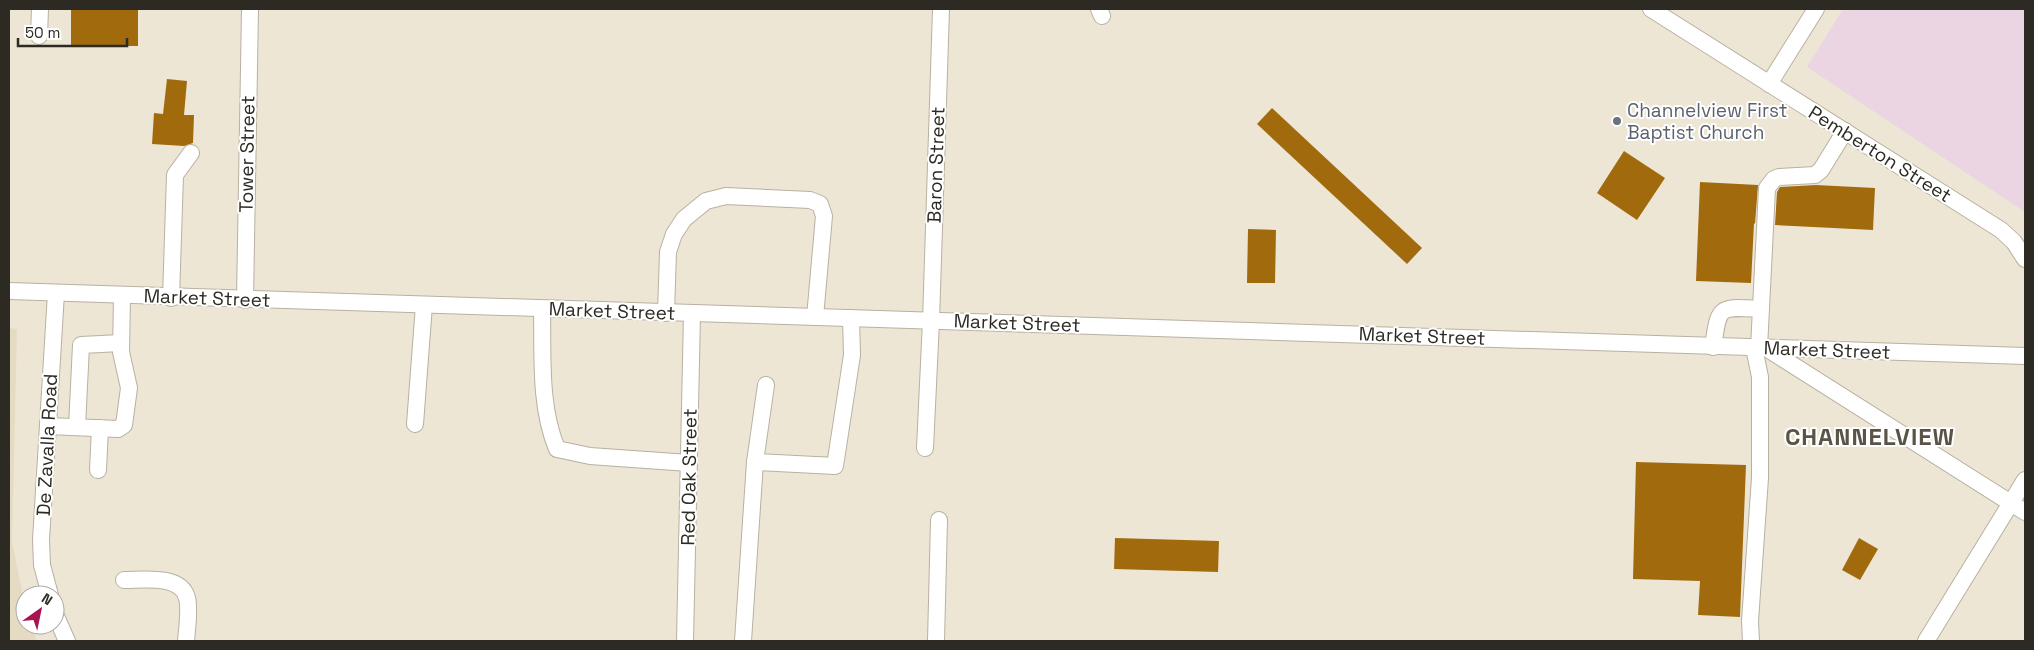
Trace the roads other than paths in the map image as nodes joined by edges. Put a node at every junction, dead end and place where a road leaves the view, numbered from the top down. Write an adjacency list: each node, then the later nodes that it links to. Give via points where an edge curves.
1 (40, 9): 6 (street)
2 (250, 9): 15 (street, Tower Street)
3 (941, 9): 23 (street, Baron Street)
4 (1651, 9): 7 (street, Pemberton Street)
5 (1816, 9): 7 (street)
6 (39, 36)
7 (1769, 84): 8 (street, Pemberton Street)
8 (1844, 132): 10 (street, Pemberton Street, via 2000,230); 17 (street, via 1815,175 1779,177 1767,188)
9 (191, 153): 14 (street, via 175,175)
10 (2025, 258)
11 (9, 292): 12 (street, Market Street)
12 (56, 293): 13 (street, Market Street); 30 (street, De Zavalla Road)
13 (122, 296): 14 (street, Market Street); 24 (street)
14 (171, 298): 15 (street, Market Street)
15 (245, 300): 16 (street, Market Street)
16 (424, 305): 18 (street, Market Street); 29 (street)
17 (1761, 308): 25 (street, via 1730,307 1721,313 1717,318); 26 (street)
18 (542, 309): 19 (street, Market Street); 35 (street, via 544,382 551,434 557,449 590,456)
19 (666, 313): 20 (street, Market Street); 21 (street, via 668,252 674,234 684,219 706,201 726,196 810,200 820,204 824,216)
20 (692, 314): 21 (street, Market Street); 35 (street, Red Oak Street)
21 (815, 317): 22 (street, Market Street)
22 (851, 318): 23 (street, Market Street); 34 (street, via 852,355 835,466)
23 (932, 321): 25 (street, Market Street); 33 (street, Baron Street)
24 (121, 343): 31 (street, via 81,345); 32 (street, via 129,388 126,419 118,429)
25 (1713, 346): 26 (street, Market Street)
26 (1759, 348): 27 (street, Market Street); 38 (street); 46 (street, via 1760,478)
27 (2025, 356)
28 (766, 385): 34 (street)
29 (415, 424)
30 (48, 426): 31 (street); 41 (street, De Zavalla Road, via 41,540)
31 (77, 427): 32 (street)
32 (100, 428): 36 (street)
33 (925, 448)
34 (755, 462): 42 (street)
35 (689, 463): 44 (street, Red Oak Street)
36 (98, 470)
37 (2025, 480): 38 (street)
38 (2019, 508): 47 (street)
39 (939, 520): 45 (street)
40 (124, 580): 43 (street, via 166,581 178,585 187,597)
41 (47, 585)
42 (743, 640)
43 (186, 641)
44 (685, 641)
45 (936, 641)
46 (1751, 641)
47 (1926, 641)

